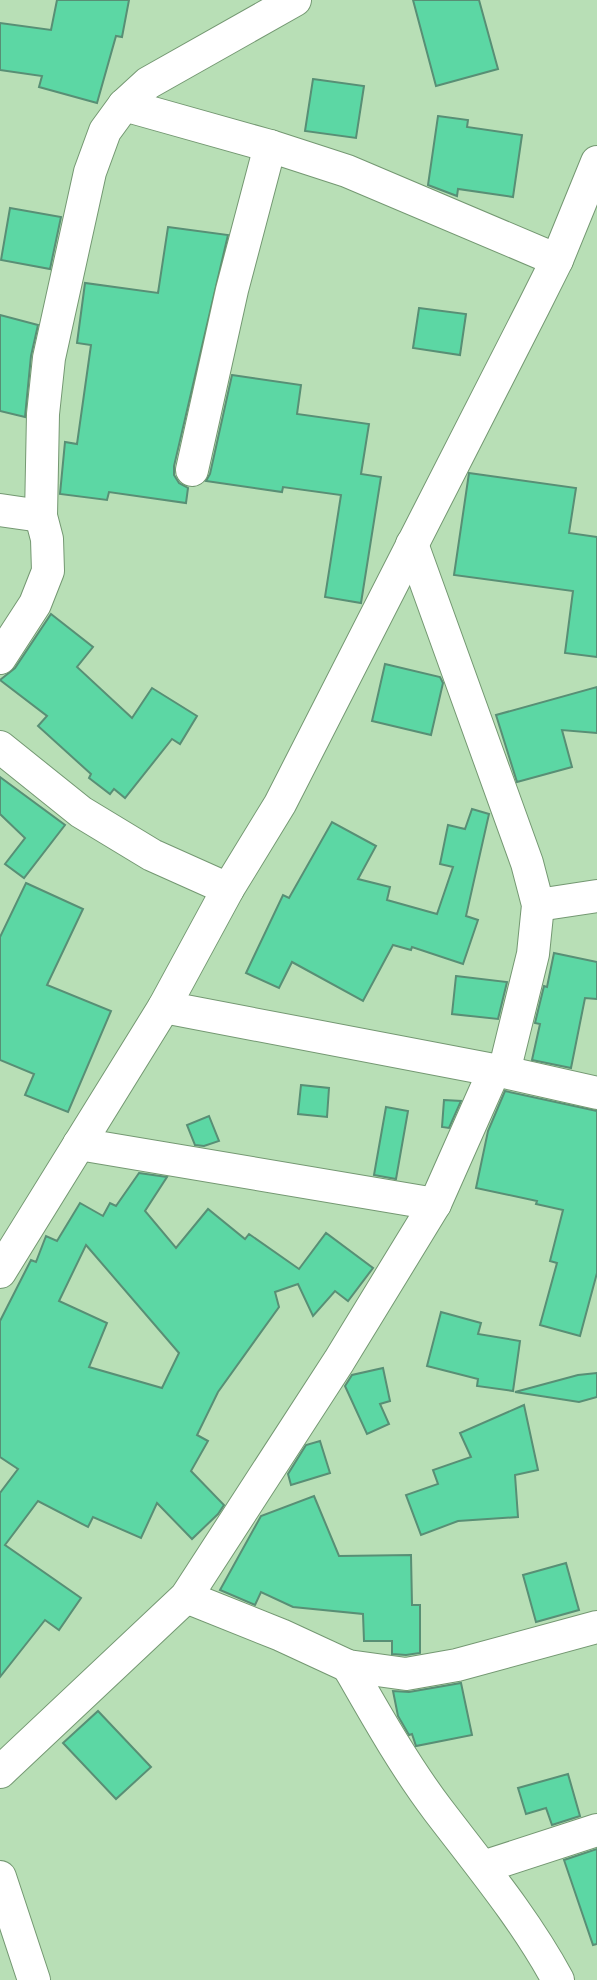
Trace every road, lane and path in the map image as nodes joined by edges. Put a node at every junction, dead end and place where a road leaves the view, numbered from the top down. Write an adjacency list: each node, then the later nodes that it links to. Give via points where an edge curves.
1 (295, 0): 2 (street, via 148,83)
2 (124, 105): 3 (street); 9 (street, via 105,131 90,172 49,358)
3 (270, 146): 6 (street, via 347,172); 7 (street)
4 (597, 162): 5 (street)
5 (587, 214): 6 (street)
6 (557, 260): 10 (street)
7 (192, 471)
8 (0, 510): 9 (street)
9 (41, 516): 11 (street, via 48,571 34,604)
10 (412, 544): 13 (street, via 280,804); 15 (street)
11 (0, 658)
12 (0, 747): 13 (street, via 81,812 152,855)
13 (228, 889): 16 (street)
14 (597, 897): 15 (street)
15 (538, 905): 17 (street, via 533,954)
16 (164, 1007): 17 (street); 19 (street)
17 (499, 1072): 18 (street); 20 (street)
18 (597, 1093)
19 (79, 1144): 20 (street); 21 (street)
20 (435, 1204): 22 (street)
21 (0, 1272)
22 (186, 1597): 24 (street); 25 (street)
23 (597, 1627): 24 (street, via 431,1671 407,1674)
24 (348, 1666): 27 (street, via 402,1760)
25 (0, 1772)
26 (597, 1830): 27 (street)
27 (483, 1867): 30 (street)
28 (0, 1877): 29 (street)
29 (34, 1980)
30 (558, 1980)

